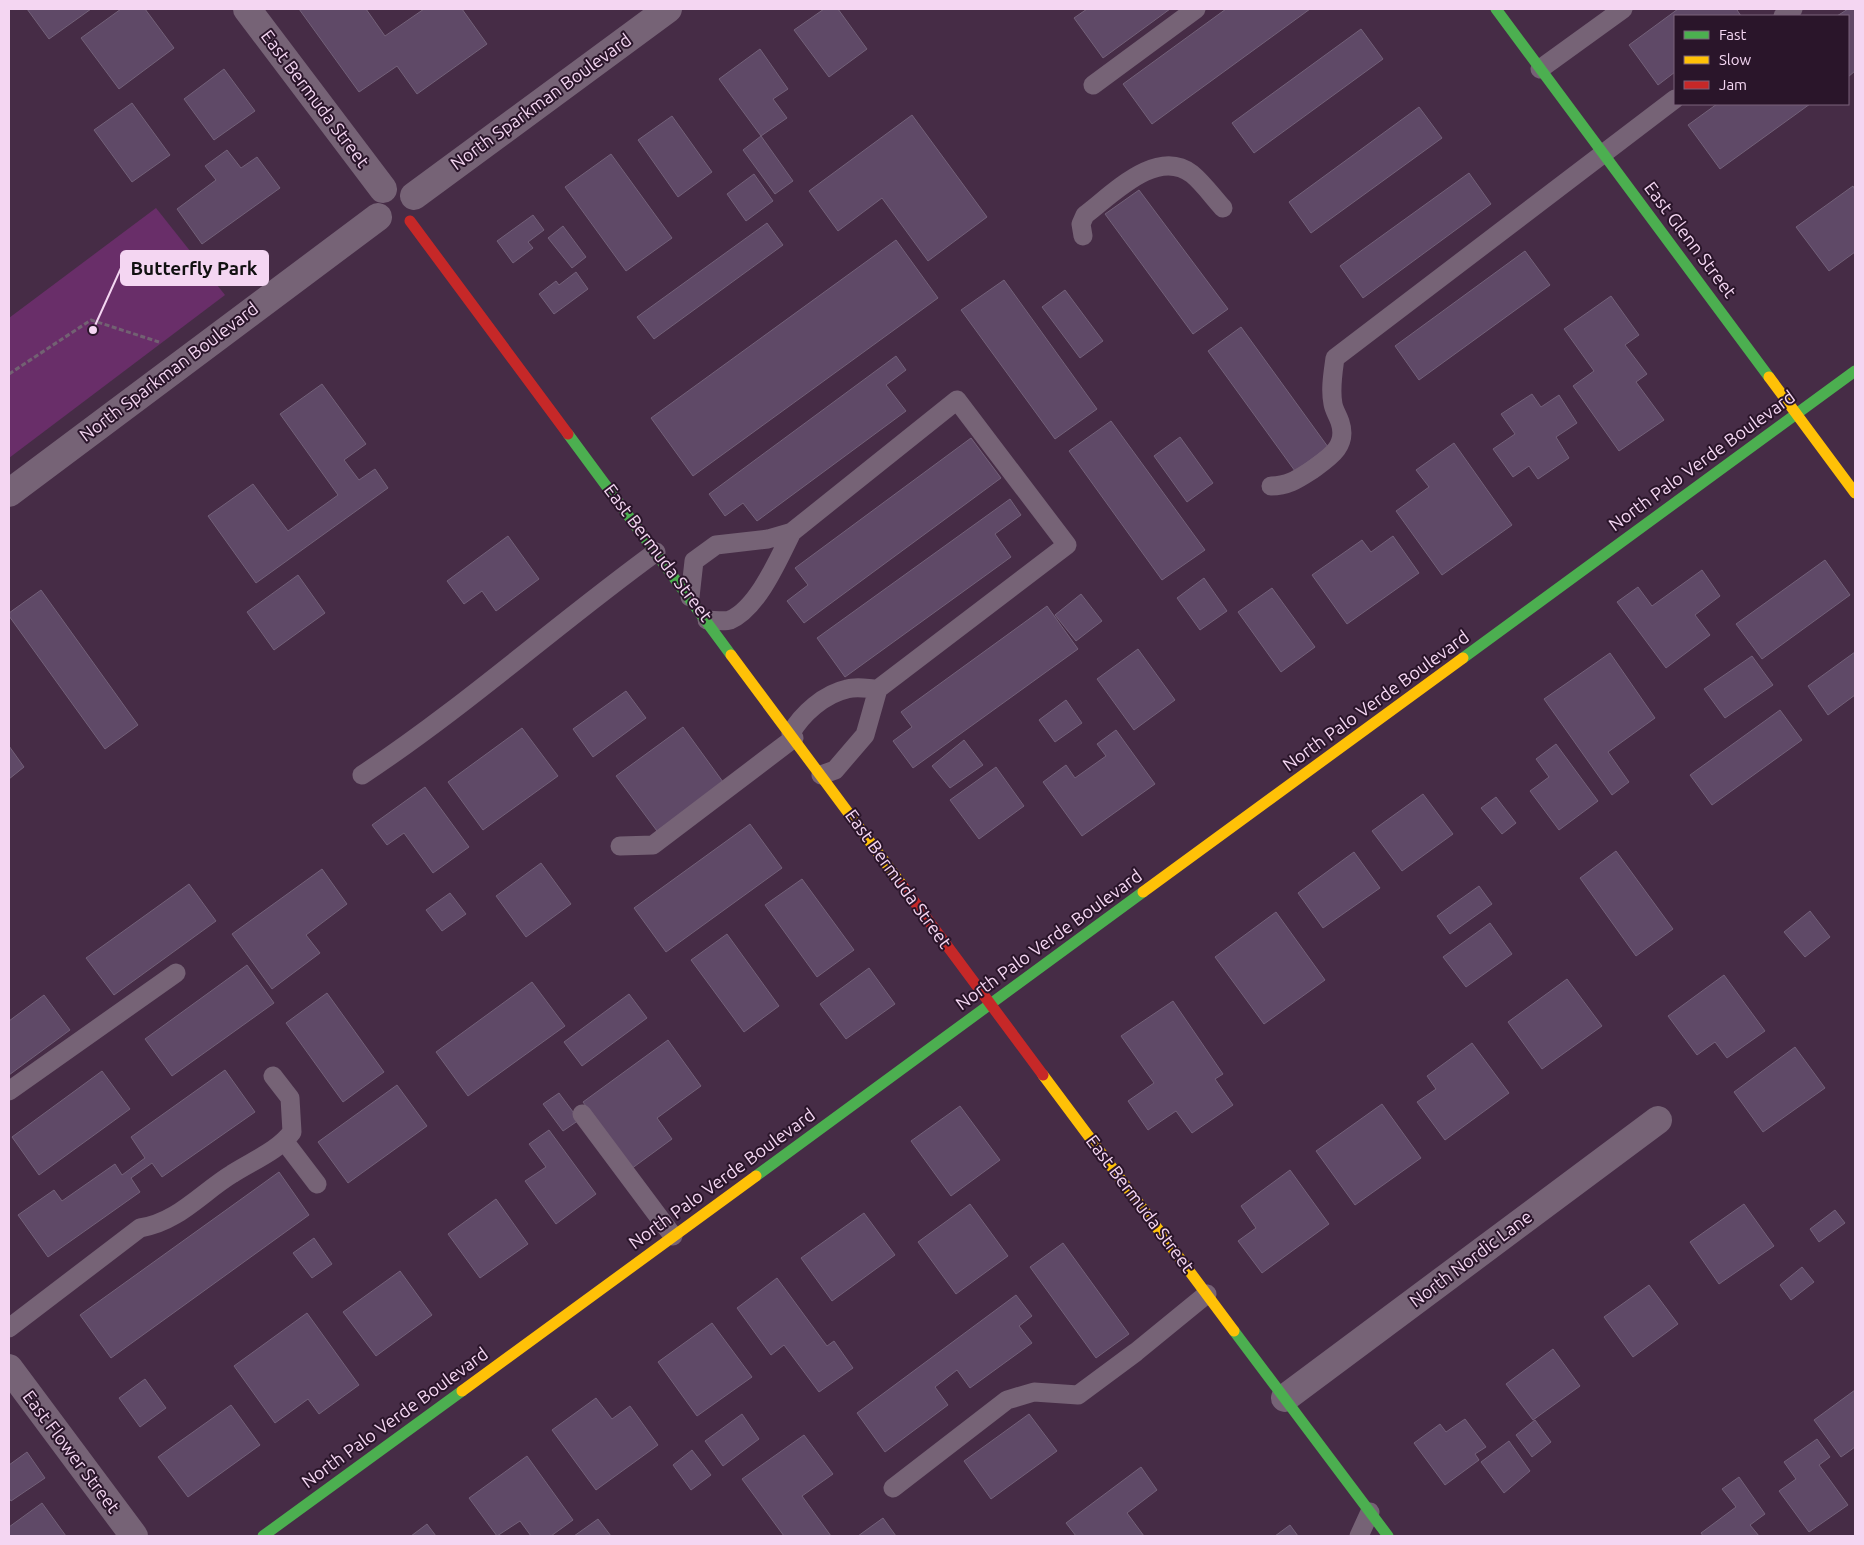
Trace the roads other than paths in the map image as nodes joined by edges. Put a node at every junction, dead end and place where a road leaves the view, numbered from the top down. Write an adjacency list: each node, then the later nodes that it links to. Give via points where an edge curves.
1 (247, 9): 10 (street, East Bermuda Street)
2 (668, 9): 11 (street, North Sparkman Boulevard)
3 (1196, 9): 7 (lane)
4 (1496, 9): 6 (street, East Glenn Street)
5 (1623, 9): 6 (lane)
6 (1540, 69): 9 (street, East Glenn Street)
7 (1093, 85)
8 (1674, 100): 9 (lane)
9 (1604, 154): 16 (street, East Glenn Street); 17 (lane, via 1335,358 1331,385 1342,437 1339,448 1298,480 1284,486)
10 (383, 189): 11 (street, via 404,186); 13 (street, via 376,198)
11 (412, 208): 13 (street, via 404,225 391,226); 21 (street, East Bermuda Street)
12 (1223, 208): 14 (lane, via 1192,174 1176,165 1157,166 1139,175 1085,215 1081,224)
13 (378, 217): 18 (street, North Sparkman Boulevard)
14 (1083, 236)
15 (1855, 371): 16 (street, North Palo Verde Boulevard)
16 (1797, 414): 19 (street, East Glenn Street); 30 (street, North Palo Verde Boulevard)
17 (1271, 486)
18 (9, 493)
19 (1855, 493)
20 (792, 532): 22 (lane, via 716,545 694,561); 23 (lane, via 750,605 730,620); 24 (lane, via 957,400 1067,545)
21 (656, 552): 22 (street, East Bermuda Street); 26 (lane, via 594,597 415,740)
22 (690, 597): 23 (street, East Bermuda Street)
23 (707, 620): 25 (street, East Bermuda Street)
24 (878, 689): 25 (lane, via 849,688 833,694 799,718); 27 (lane, via 865,735 835,770)
25 (792, 736): 27 (street, East Bermuda Street); 28 (lane, via 653,845)
26 (362, 775)
27 (821, 775): 30 (street, East Bermuda Street)
28 (620, 846)
29 (176, 973): 32 (lane)
30 (990, 1004): 37 (street, North Palo Verde Boulevard); 38 (street, East Bermuda Street)
31 (273, 1076): 35 (lane, via 290,1098 292,1132)
32 (9, 1090)
33 (582, 1114): 37 (lane)
34 (1658, 1120): 41 (street, North Nordic Lane)
35 (285, 1142): 36 (lane); 39 (lane, via 230,1175 188,1208 154,1226 140,1228)
36 (317, 1184)
37 (673, 1236): 45 (street, North Palo Verde Boulevard)
38 (1207, 1294): 41 (street, East Bermuda Street); 42 (lane, via 1078,1395 1034,1392 1007,1400)
39 (9, 1328)
40 (9, 1368): 44 (street, East Flower Street)
41 (1285, 1398): 43 (street, East Bermuda Street)
42 (893, 1488)
43 (1370, 1512): 46 (lane); 47 (street, East Bermuda Street)
44 (134, 1536)
45 (263, 1536)
46 (1359, 1536)
47 (1388, 1536)

